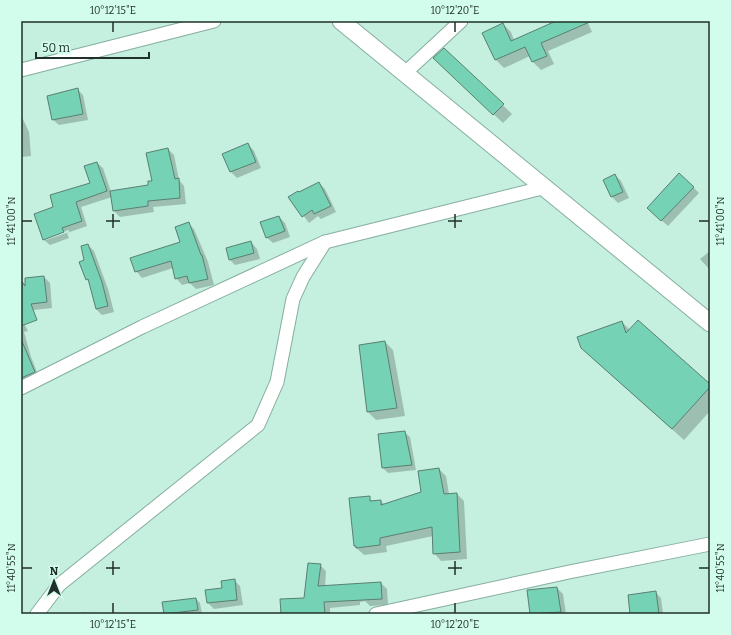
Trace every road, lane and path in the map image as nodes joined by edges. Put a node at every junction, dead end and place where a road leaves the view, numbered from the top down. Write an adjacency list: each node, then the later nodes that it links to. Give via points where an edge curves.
1 (214, 21): 4 (street)
2 (341, 21): 5 (street)
3 (461, 21): 5 (street)
4 (21, 70)
5 (405, 73): 6 (street)
6 (546, 187): 7 (street); 8 (street)
7 (325, 242): 9 (street, via 142,327); 11 (street, via 302,277 293,300 277,382 258,425 59,585)
8 (710, 324)
9 (21, 388)
10 (710, 544): 12 (street)
11 (37, 614)
12 (376, 614)

